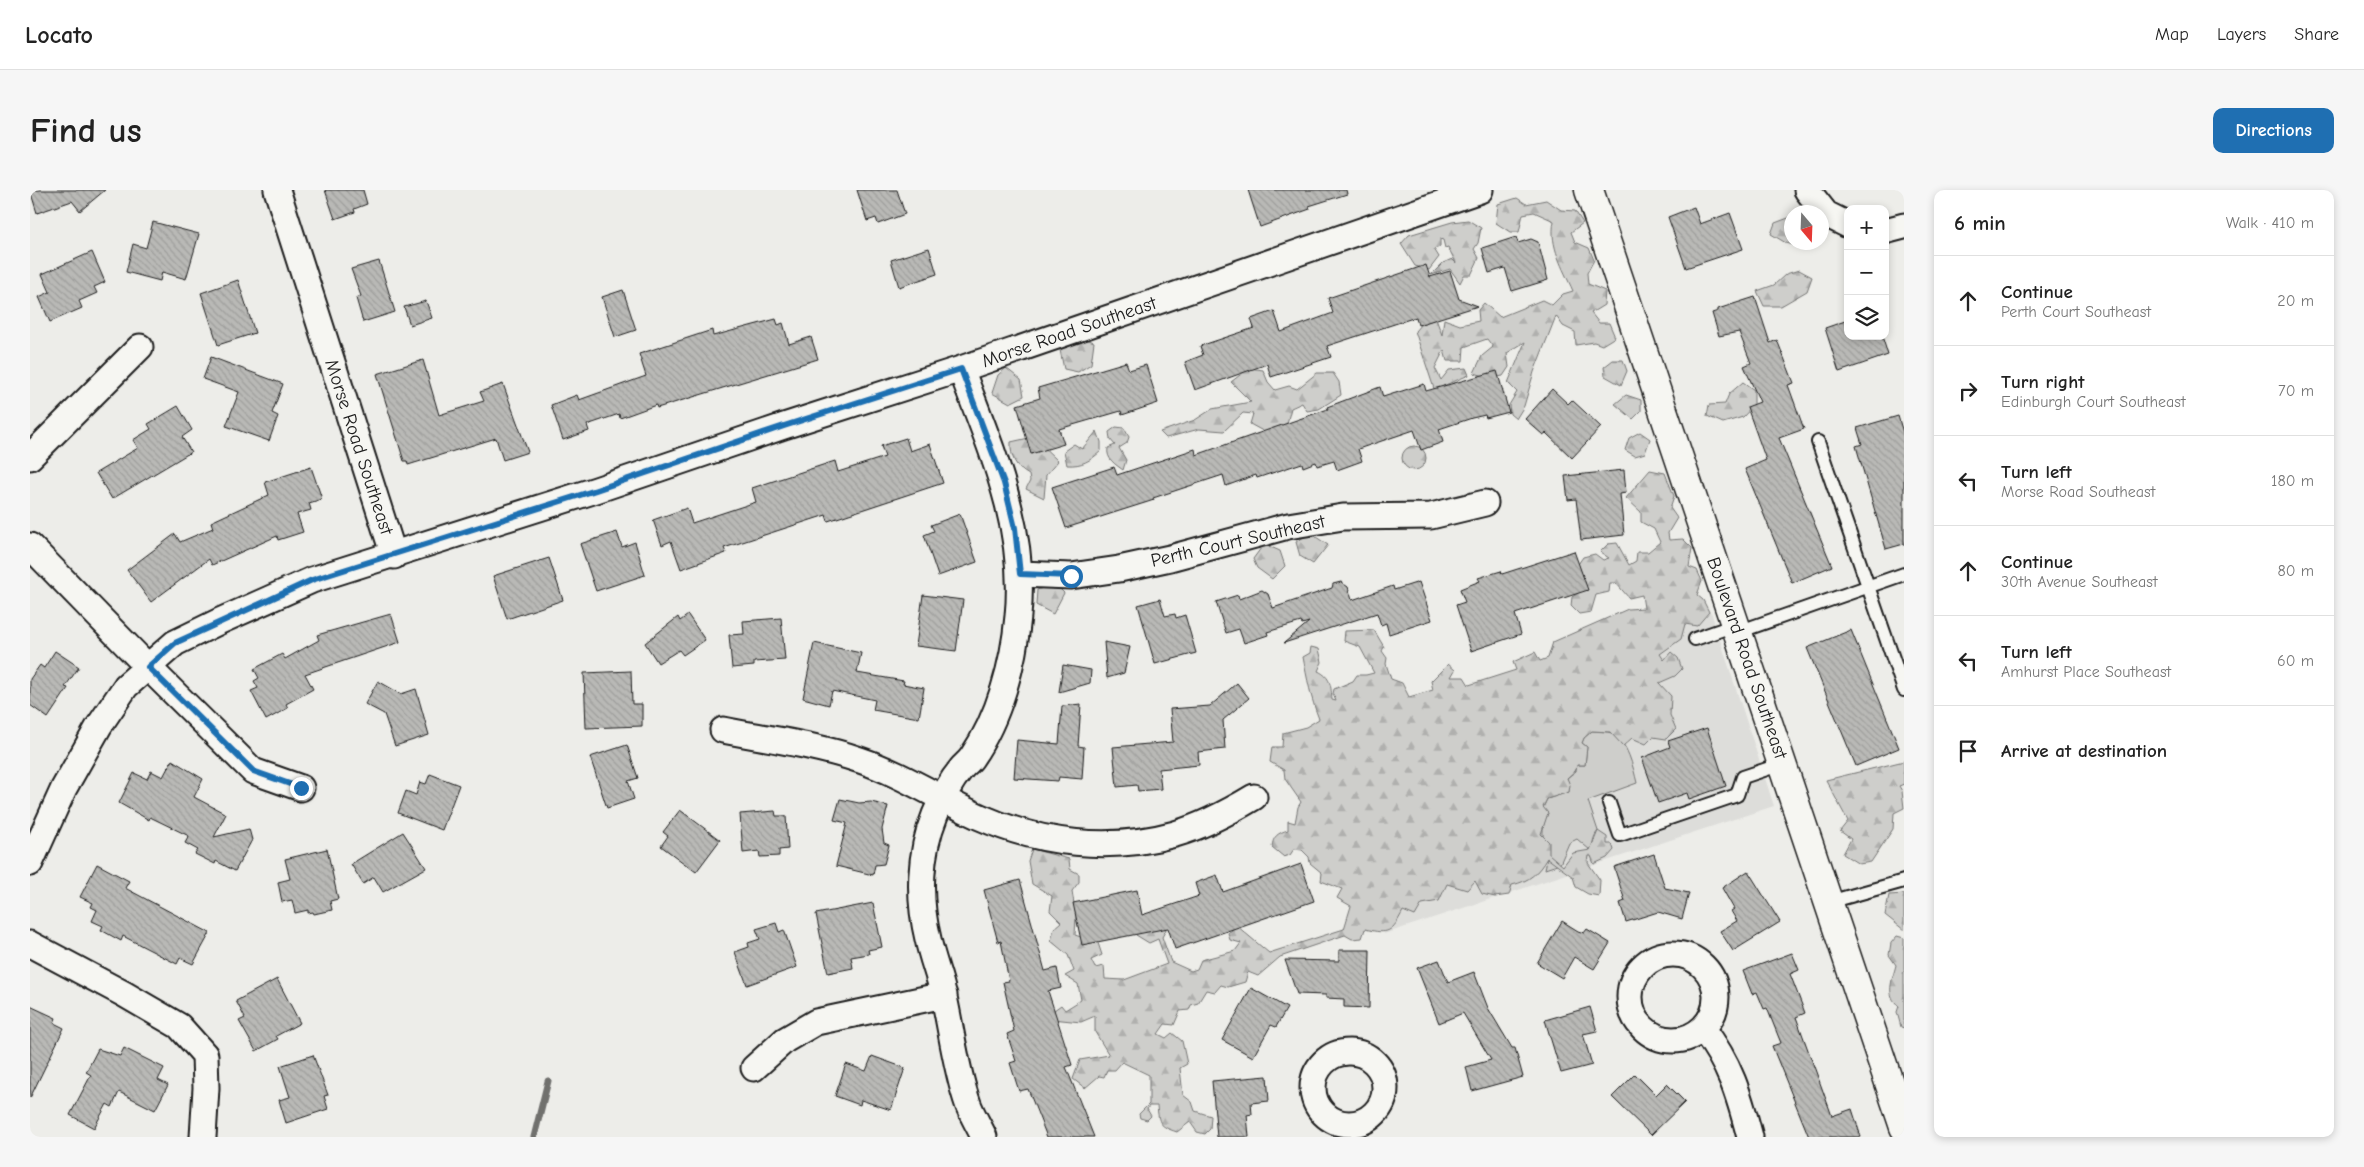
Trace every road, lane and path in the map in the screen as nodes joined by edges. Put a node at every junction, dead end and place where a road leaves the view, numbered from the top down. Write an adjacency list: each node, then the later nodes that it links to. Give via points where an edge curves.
1 (277, 190): 14 (street, Morse Road Southeast)
2 (1480, 190): 9 (street, Morse Road Southeast)
3 (1589, 190): 18 (street, Boulevard Road Southeast)
4 (1807, 190): 5 (street, via 1826,214)
5 (1844, 223)
6 (1904, 226): 7 (street)
7 (1889, 230)
8 (140, 347): 11 (street)
9 (961, 369): 14 (street, Morse Road Southeast); 15 (street, via 1004,483 1015,528)
10 (1818, 442): 17 (lane)
11 (30, 457)
12 (1485, 503): 15 (street, Perth Court Southeast, via 1431,516 1343,517 1288,526 1119,569 1071,576)
13 (30, 546): 20 (street)
14 (394, 556): 20 (street, via 312,580 220,621 175,643)
15 (1020, 574): 25 (street, via 1018,615 1005,684 988,727 971,758)
16 (1904, 574): 17 (lane)
17 (1868, 586): 18 (lane); 21 (lane)
18 (1737, 628): 19 (lane); 23 (street, Boulevard Road Southeast)
19 (1695, 639)
20 (148, 667): 24 (street, via 253,771); 28 (street, via 126,686 98,726 64,788)
21 (1904, 690)
22 (724, 730): 25 (street, via 861,760)
23 (1782, 764): 27 (lane, via 1743,777 1737,795 1620,835); 30 (street, Boulevard Road Southeast)
24 (301, 788)
25 (943, 797): 26 (street, via 1004,827 1046,839 1089,844 1133,842 1175,834 1216,819); 32 (street, via 926,846 921,878 928,940)
26 (1254, 798)
27 (1609, 803)
28 (30, 863)
29 (1901, 883): 30 (lane)
30 (1829, 902): 35 (street, Boulevard Road Southeast)
31 (30, 944): 36 (street, via 178,1026 205,1055)
32 (944, 995): 34 (street, via 816,1022 785,1040); 37 (street, via 960,1076 969,1106)
33 (1703, 1029): 38 (street, via 1721,1053 1740,1099)
34 (754, 1068)
35 (1904, 1127)
36 (203, 1137)
37 (984, 1137)
38 (1750, 1137)

